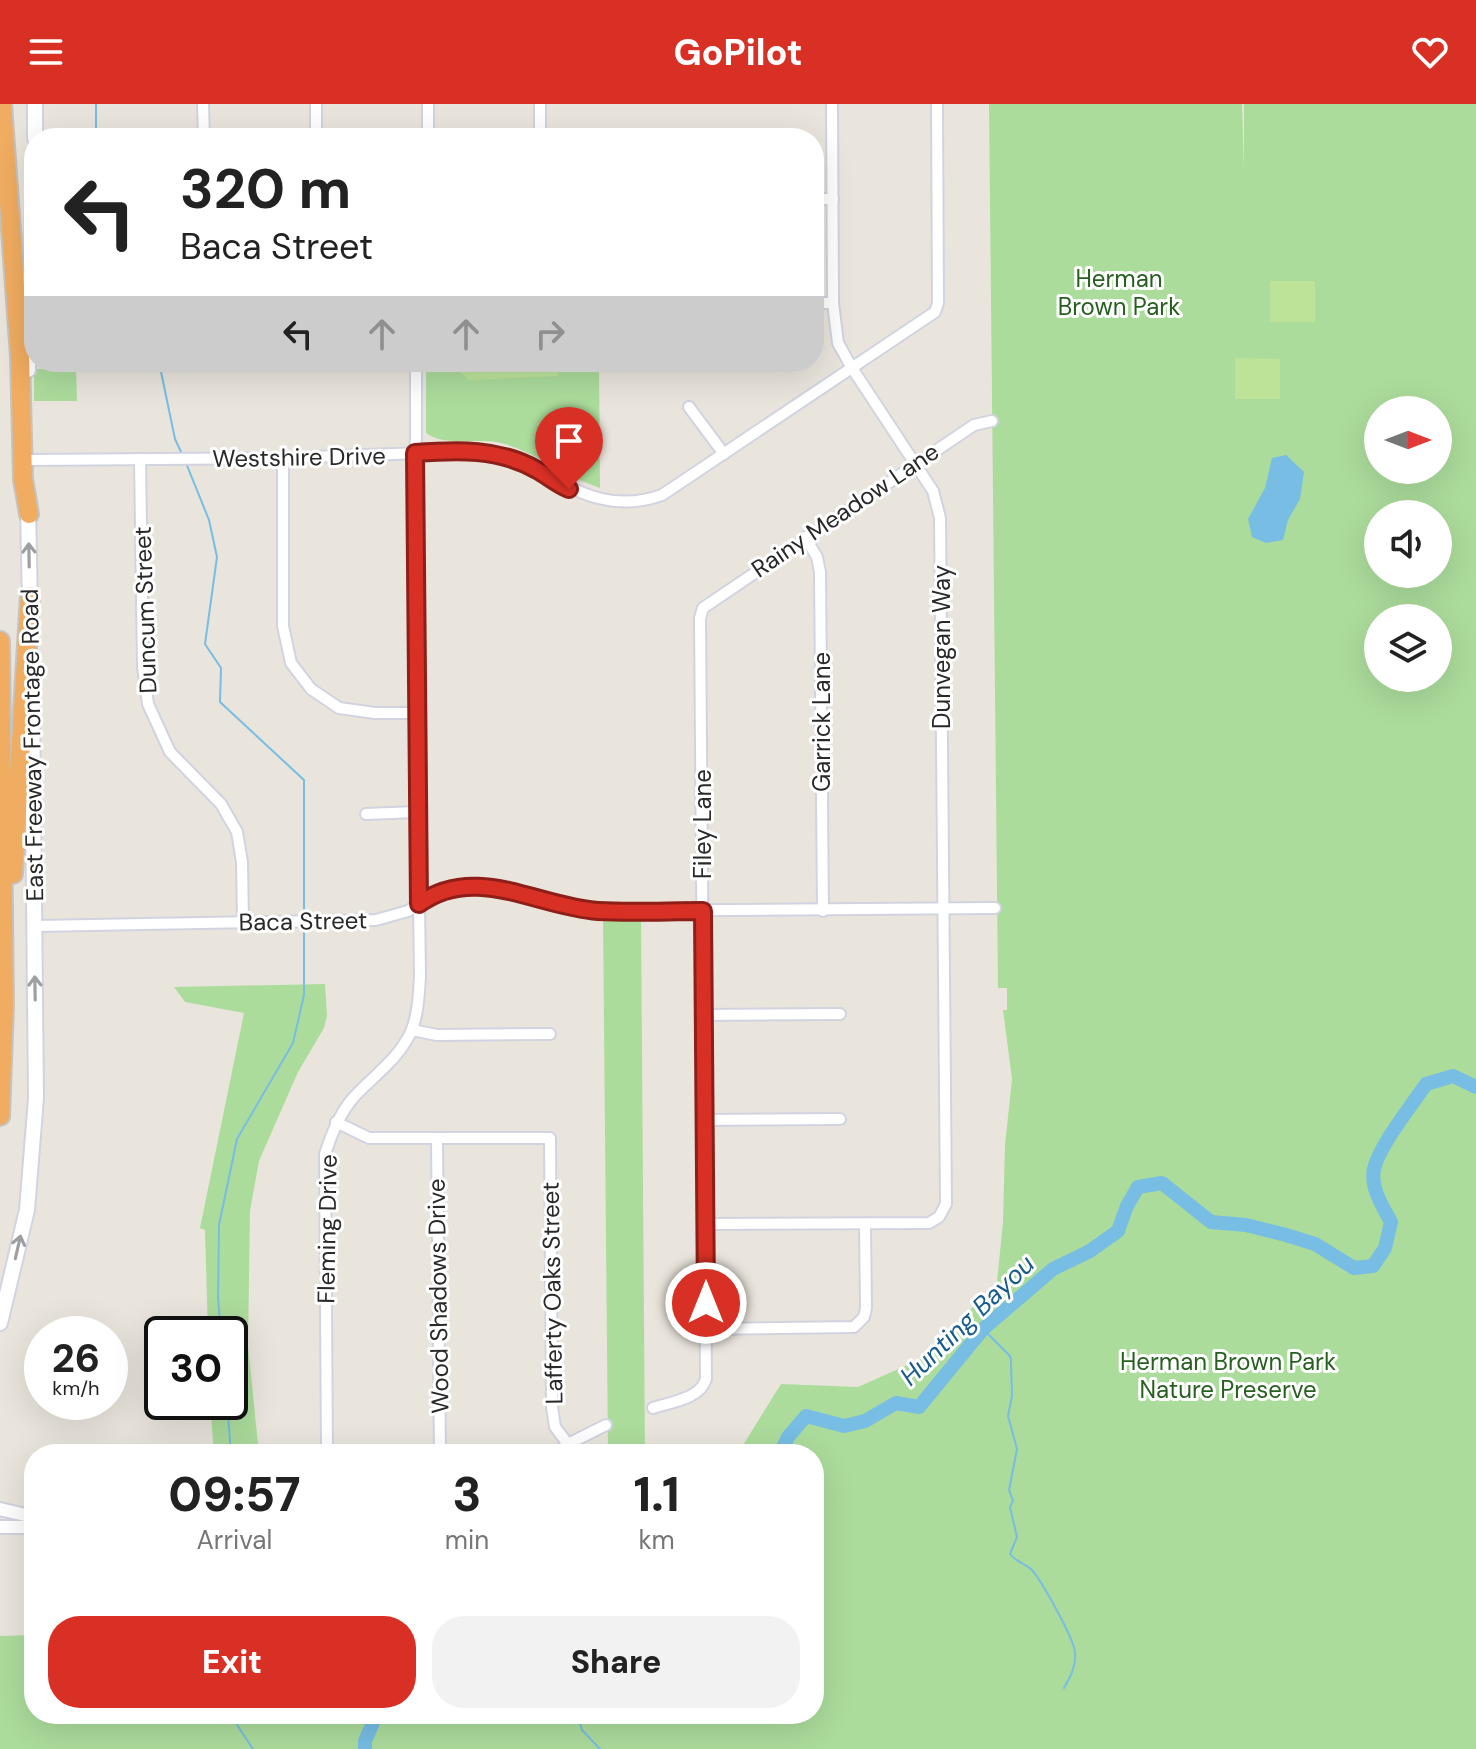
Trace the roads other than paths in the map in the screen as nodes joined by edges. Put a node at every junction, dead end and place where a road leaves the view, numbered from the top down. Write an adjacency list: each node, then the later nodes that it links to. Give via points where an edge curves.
1 (2, 104): 29 (highway)
2 (35, 104): 9 (main road)
3 (203, 104): 10 (street)
4 (316, 104): 11 (street)
5 (428, 104): 12 (street)
6 (540, 104): 13 (street)
7 (832, 104): 15 (street, Dunvegan Way)
8 (937, 104): 18 (street, Westshire Drive, via 938,303 935,312)
9 (35, 128)
10 (204, 128)
11 (316, 128)
12 (428, 128)
13 (540, 128)
14 (824, 199): 15 (street)
15 (833, 199): 17 (street, Dunvegan Way)
16 (824, 303): 17 (street)
17 (833, 303): 18 (street, Dunvegan Way, via 838,343)
18 (852, 368): 24 (street, Westshire Drive); 28 (street, Dunvegan Way)
19 (28, 372): 27 (main road, East Freeway Frontage Road)
20 (416, 372): 23 (street, Fleming Drive)
21 (689, 407): 24 (street)
22 (992, 421): 28 (street, Rainy Meadow Lane, via 974,425)
23 (415, 453): 24 (street, Westshire Drive, via 498,454 580,493 636,502 662,495); 25 (street, Westshire Drive); 34 (street, Fleming Drive)
24 (724, 454)
25 (283, 458): 26 (street, Westshire Drive); 34 (street, via 283,626 291,663 311,689 339,708)
26 (140, 459): 27 (street, Westshire Drive); 42 (street, Duncum Street, via 148,704 170,752 221,804 237,832)
27 (28, 460): 29 (main road, East Freeway Frontage Road)
28 (916, 462): 30 (street, Rainy Meadow Lane); 39 (street, Dunvegan Way, via 933,491 940,518)
29 (29, 514): 31 (main road, East Freeway Frontage Road, one-way to 29)
30 (805, 537): 32 (street, Rainy Meadow Lane); 41 (street, Garrick Lane, via 820,572)
31 (30, 596): 43 (main road, East Freeway Frontage Road); 44 (highway)
32 (703, 608): 40 (street, Filey Lane)
33 (0, 641): 44 (highway)
34 (416, 713): 35 (street, Fleming Drive)
35 (416, 812): 36 (street); 37 (street, Fleming Drive)
36 (366, 814)
37 (419, 904): 40 (street, Baca Street, via 445,891 473,886 596,911); 42 (street, Baca Street, via 376,920); 47 (street, Fleming Drive, via 420,976)
38 (995, 908): 39 (street, Baca Street)
39 (943, 910): 41 (street, Baca Street); 55 (street, Dunvegan Way, via 946,1204 929,1223)
40 (703, 911): 41 (street, Baca Street); 46 (street, Filey Lane)
41 (823, 911)
42 (243, 922): 43 (street, Baca Street)
43 (35, 926): 56 (main road, East Freeway Frontage Road, one-way to 43, via 27,1210 36,1098)
44 (4, 1005): 49 (highway)
45 (840, 1014): 46 (street)
46 (703, 1015): 51 (street, Filey Lane)
47 (412, 1030): 48 (street, via 437,1035); 52 (street, Fleming Drive, via 394,1061 354,1097)
48 (550, 1034)
49 (0, 1116)
50 (840, 1119): 51 (street)
51 (705, 1120): 54 (street, Filey Lane)
52 (336, 1122): 53 (street, via 369,1138); 60 (street, Fleming Drive, via 325,1154)
53 (437, 1139): 61 (street, Wood Shadows Drive); 62 (street, Lafferty Oaks Street, via 550,1138 552,1407 555,1427)
54 (705, 1224): 55 (street); 57 (street, Filey Lane)
55 (865, 1224): 57 (street, via 866,1308 854,1327)
56 (0, 1323)
57 (706, 1329): 58 (street, Filey Lane, via 704,1386 696,1394)
58 (653, 1408)
59 (606, 1425): 62 (street)
60 (327, 1444)
61 (440, 1444)
62 (568, 1444)
63 (0, 1509): 64 (street)
64 (24, 1515)
65 (0, 1527): 66 (street)
66 (24, 1527)

